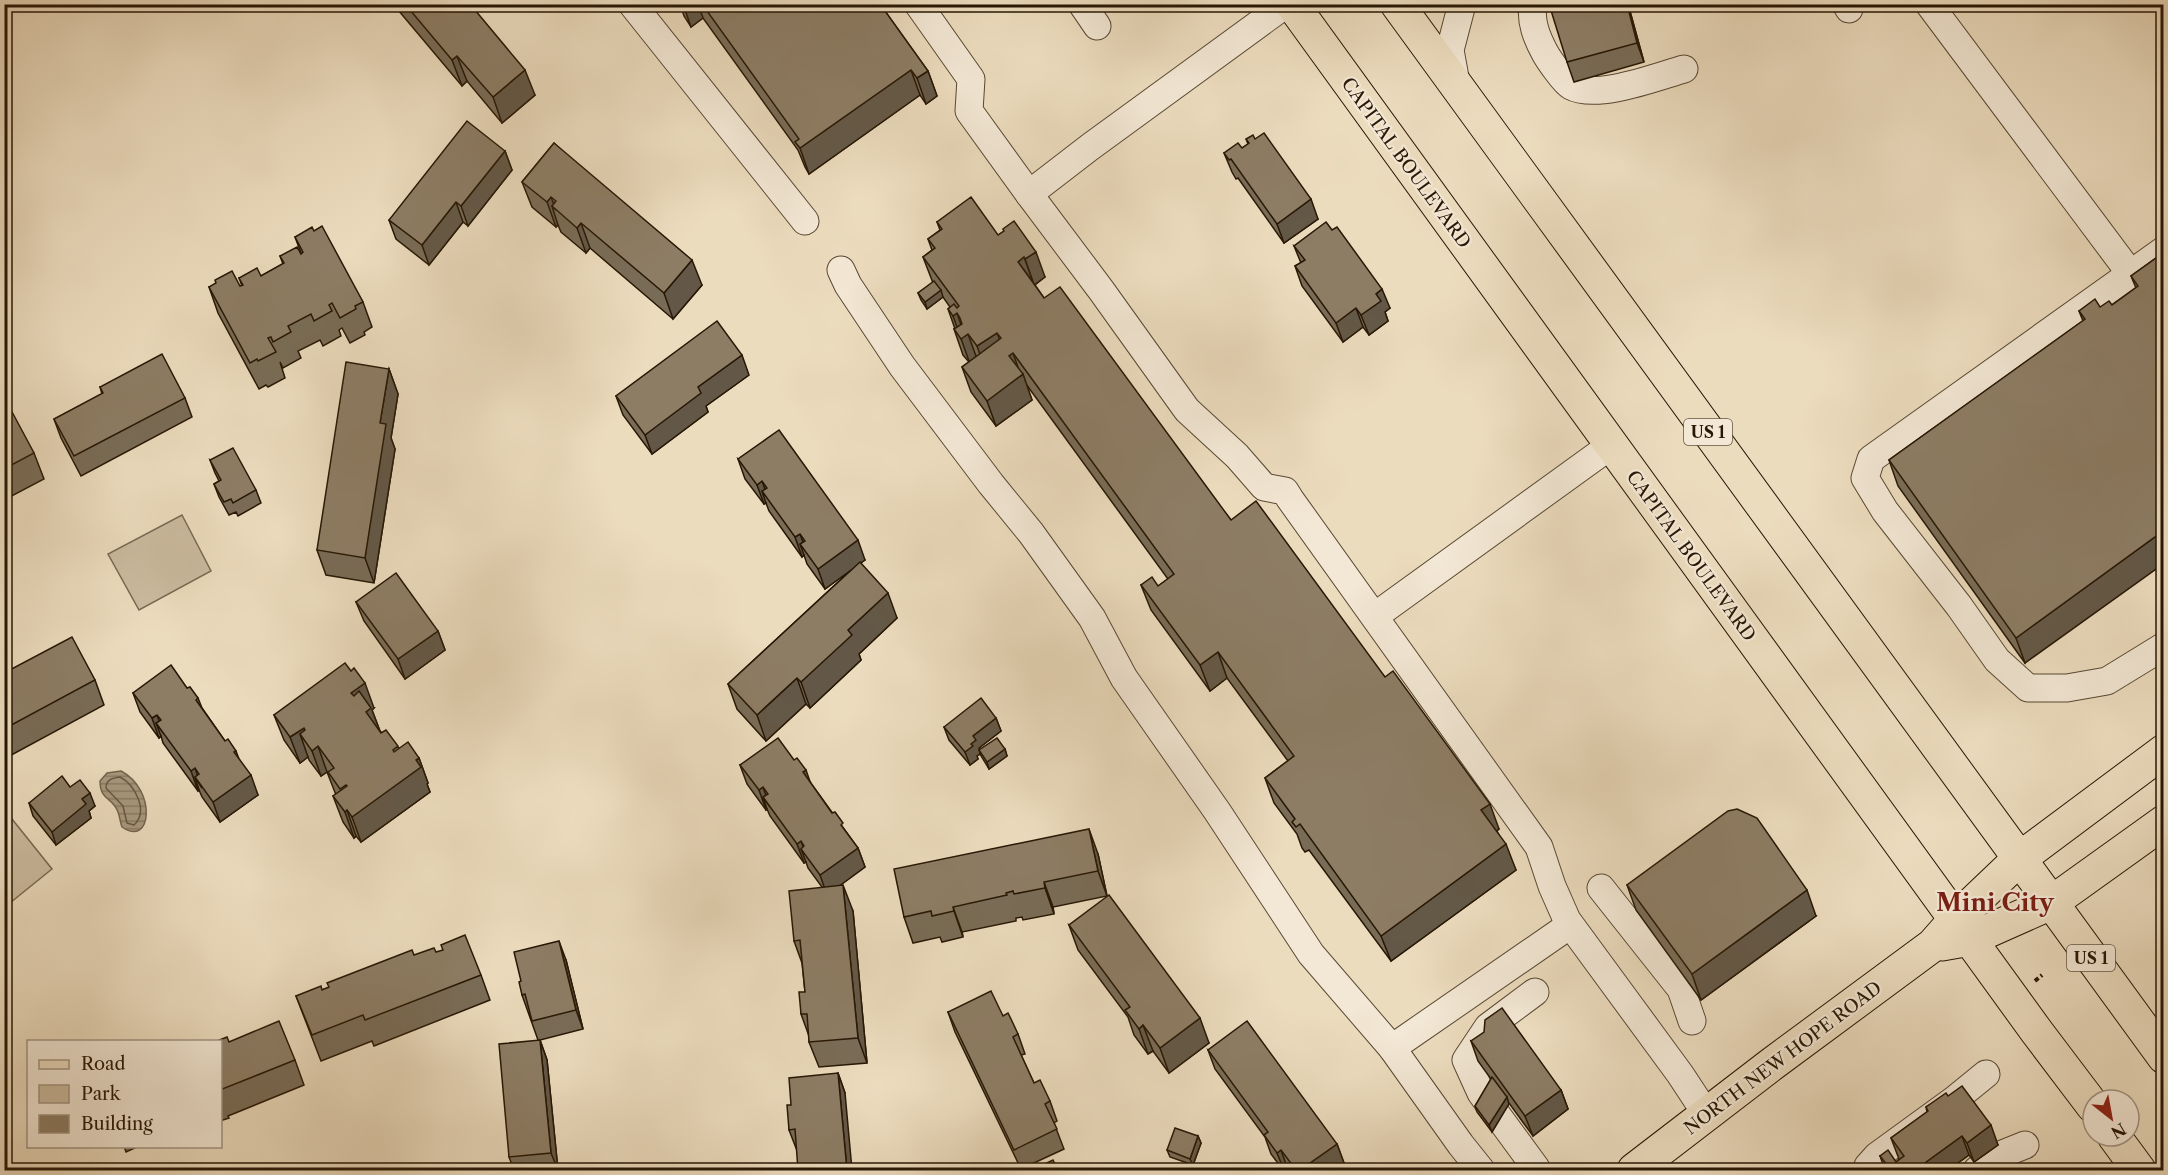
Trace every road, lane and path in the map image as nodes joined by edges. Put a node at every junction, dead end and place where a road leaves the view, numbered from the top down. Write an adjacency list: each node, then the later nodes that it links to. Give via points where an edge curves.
1 (632, 4): 14 (lane)
2 (918, 4): 13 (lane, via 971,79 969,111)
3 (1082, 4): 10 (lane)
4 (1286, 4): 13 (lane)
5 (1292, 4): 18 (main road, CAPITAL BOULEVARD)
6 (1397, 4): 12 (main road, US 1)
7 (1462, 4): 12 (lane, via 1450,50)
8 (1533, 4): 11 (lane, via 1535,35 1570,86 1592,91)
9 (1929, 4): 17 (lane)
10 (1097, 26)
11 (1684, 69)
12 (1457, 88): 23 (main road, US 1)
13 (1029, 194): 19 (lane, via 1187,410 1264,487 1285,491)
14 (805, 221)
15 (2163, 250): 17 (lane)
16 (841, 270): 32 (lane, via 902,366 1092,618 1124,678 1311,954)
17 (2130, 273): 20 (lane, via 1871,459 1865,478 1885,511 1997,660 2028,688 2107,681)
18 (1610, 446): 19 (lane); 27 (main road, CAPITAL BOULEVARD)
19 (1375, 616): 26 (lane, via 1539,847)
20 (2163, 646)
21 (2163, 751): 23 (main road, NORTH NEW HOPE ROAD)
22 (2163, 822): 25 (main road)
23 (2019, 859): 25 (main road, US 1); 27 (main road, NORTH NEW HOPE ROAD)
24 (1601, 888): 31 (lane, via 1681,989)
25 (2051, 903): 27 (main road); 33 (main road, US 1)
26 (1570, 925): 32 (lane); 36 (lane)
27 (1963, 930): 35 (main road, CAPITAL BOULEVARD); 36 (main road, NORTH NEW HOPE ROAD, via 1933,945)
28 (2042, 975): 29 (path)
29 (2035, 981)
30 (1535, 992): 39 (lane, via 1488,1027 1466,1060 1481,1093)
31 (1692, 1021)
32 (1392, 1048): 41 (lane)
33 (2163, 1057)
34 (1986, 1074): 40 (lane, via 1877,1156)
35 (2081, 1090)
36 (1707, 1115): 42 (main road, NORTH NEW HOPE ROAD)
37 (2025, 1145): 43 (lane)
38 (2123, 1148): 44 (main road)
39 (1536, 1168)
40 (1866, 1169)
41 (1481, 1170)
42 (1634, 1170)
43 (1977, 1170)
44 (2139, 1170)

